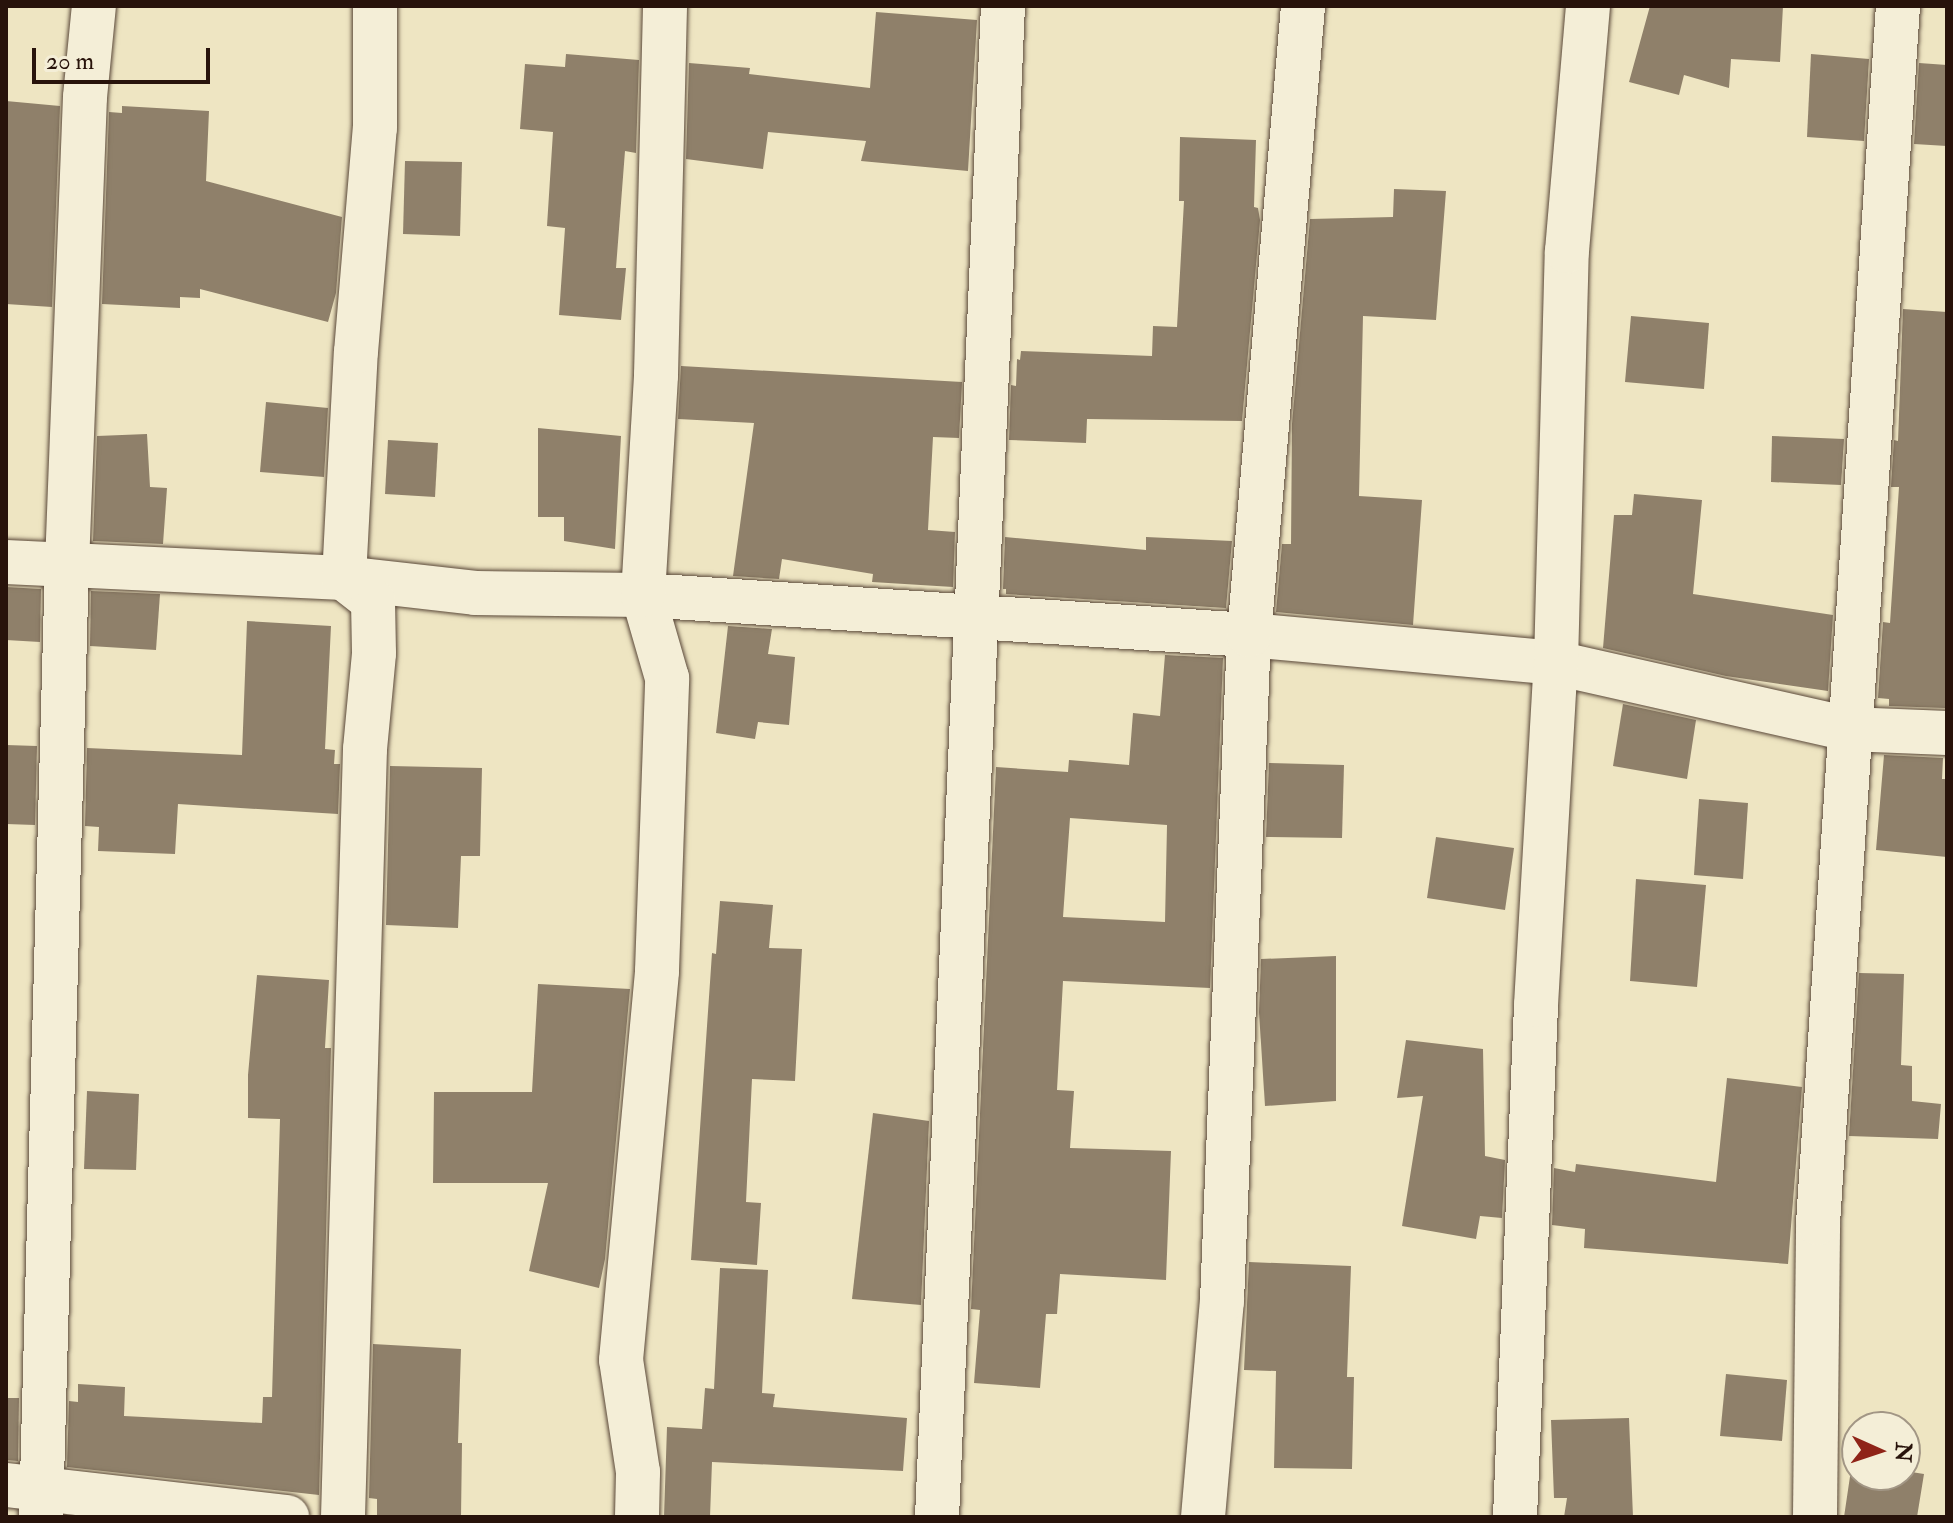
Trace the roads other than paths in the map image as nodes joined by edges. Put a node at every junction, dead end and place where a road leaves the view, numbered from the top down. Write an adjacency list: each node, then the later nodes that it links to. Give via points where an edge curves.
1 (94, 6): 9 (street, via 85,97)
2 (375, 6): 10 (street, via 375,128)
3 (665, 6): 11 (street, via 656,359)
4 (1003, 6): 12 (street)
5 (1303, 6): 13 (street)
6 (1588, 6): 14 (street, via 1567,251)
7 (1898, 6): 15 (street)
8 (6, 562): 9 (street)
9 (67, 565): 10 (street); 17 (street)
10 (344, 578): 11 (street, via 475,593); 19 (street, via 373,601 374,653 365,749)
11 (643, 595): 12 (street); 20 (street, via 667,678 657,971 621,1360 638,1472)
12 (976, 617): 13 (street); 21 (street)
13 (1249, 635): 14 (street); 22 (street, via 1222,1285)
14 (1556, 663): 15 (street); 23 (street)
15 (1848, 729): 16 (street); 24 (street, via 1818,1223)
16 (1947, 733)
17 (30, 1497): 18 (street)
18 (287, 1517)
19 (343, 1517)
20 (637, 1517)
21 (937, 1517)
22 (1203, 1517)
23 (1515, 1517)
24 (1815, 1517)

